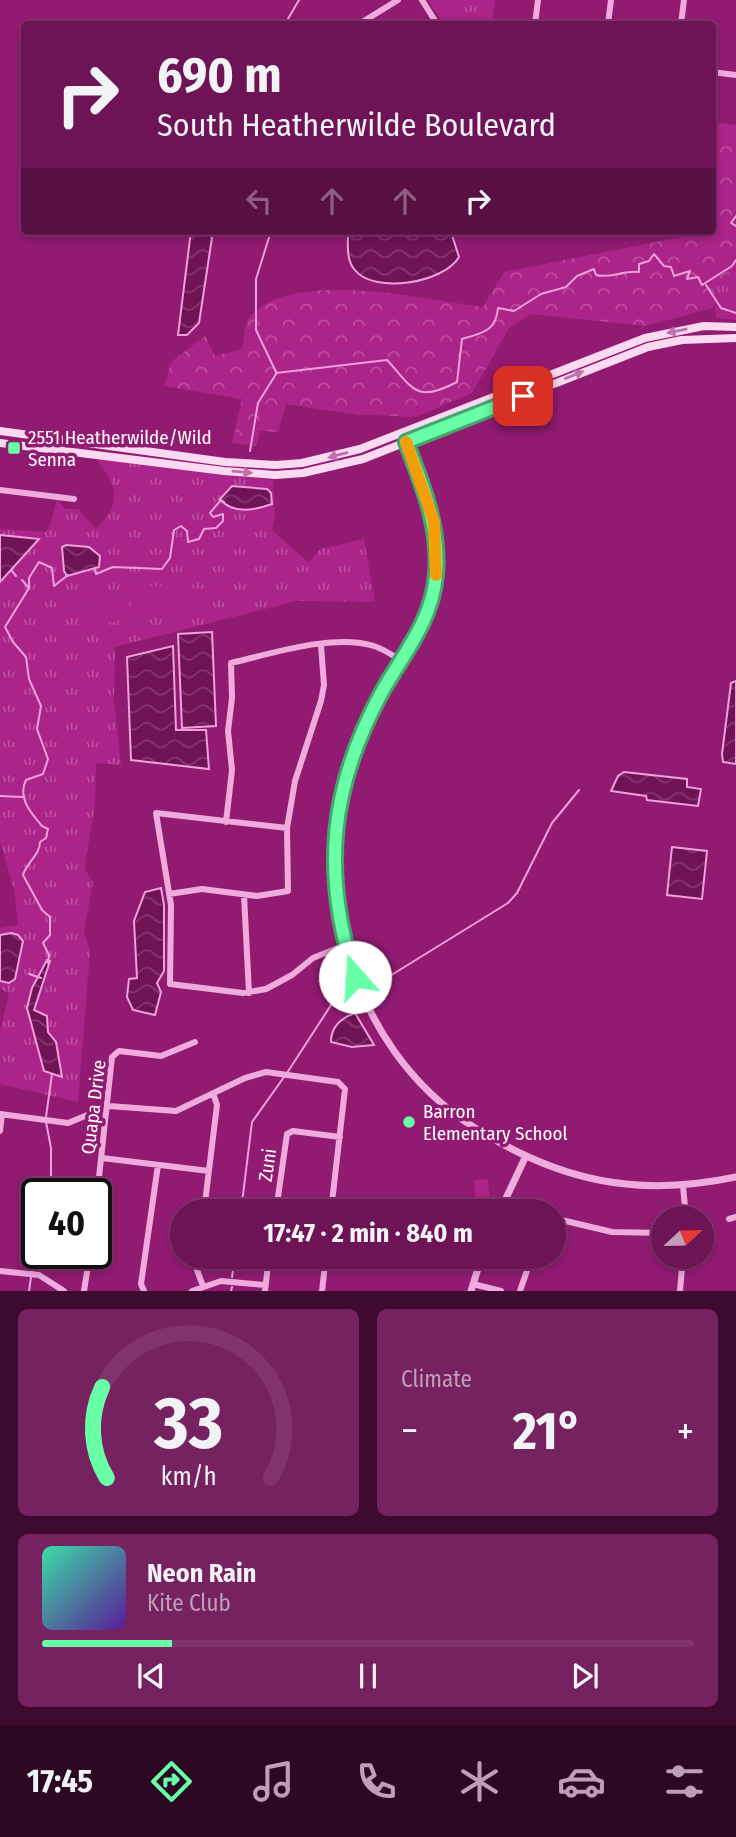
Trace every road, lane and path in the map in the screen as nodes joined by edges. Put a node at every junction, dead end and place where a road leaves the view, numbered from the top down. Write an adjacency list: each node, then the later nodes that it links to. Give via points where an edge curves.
1 (398, 0): 6 (street)
2 (422, 0): 7 (street)
3 (538, 0): 8 (street)
4 (611, 0): 9 (street)
5 (684, 0): 10 (street)
6 (364, 21)
7 (436, 21)
8 (535, 21)
9 (608, 21)
10 (681, 21)
11 (716, 72): 12 (street)
12 (736, 75)
13 (736, 327): 15 (main road, one-way to 15, via 681,329)
14 (736, 338): 15 (main road, via 682,340)
15 (614, 354): 17 (main road); 18 (main road, one-way to 15)
16 (0, 431): 20 (main road)
17 (402, 432): 18 (street); 20 (main road, one-way to 20, via 360,449 302,463 238,462)
18 (406, 442): 21 (main road, one-way to 18, via 275,475 303,473); 25 (street, via 431,509 437,547 431,599)
19 (0, 443): 21 (main road)
20 (176, 454): 21 (main road)
21 (174, 465)
22 (0, 490): 23 (street)
23 (74, 499)
24 (321, 645): 25 (street, via 373,645); 26 (street, via 231,663 228,731 232,770); 27 (street, via 321,701 304,749)
25 (403, 662): 30 (street, via 360,733 336,817 334,877)
26 (226, 822): 27 (street); 28 (street, via 156,813)
27 (286, 828): 29 (street, via 288,891)
28 (169, 894): 29 (street, via 202,889); 31 (street, via 170,984)
29 (244, 895): 31 (street)
30 (345, 945): 31 (street, via 313,958 274,986); 39 (street, via 370,1010 412,1072 442,1105)
31 (249, 993)
32 (195, 1042): 34 (street, Quapa Drive, via 161,1056 119,1051)
33 (214, 1093): 34 (street, via 176,1111); 37 (street, via 266,1072 338,1082 345,1089); 41 (street, via 218,1105)
34 (109, 1106): 35 (street, via 68,1123); 38 (street, Quapa Drive)
35 (1, 1114): 36 (street)
36 (0, 1131)
37 (340, 1137): 46 (street, Zuni, via 287,1134); 47 (street)
38 (102, 1158): 40 (street); 43 (street, Quapa Drive)
39 (525, 1158): 44 (street, via 614,1184); 48 (street)
40 (158, 1165): 41 (street); 65 (street, via 141,1284)
41 (209, 1171): 45 (street)
42 (736, 1177): 44 (street)
43 (99, 1178)
44 (683, 1186): 49 (street)
45 (206, 1199)
46 (278, 1199)
47 (332, 1199)
48 (506, 1199)
49 (685, 1206)
50 (566, 1221): 51 (street, via 612,1232)
51 (651, 1233)
52 (87, 1269): 64 (street)
53 (197, 1269): 60 (street)
54 (267, 1269): 62 (street)
55 (325, 1269): 67 (street)
56 (478, 1269): 61 (street)
57 (528, 1269): 69 (street)
58 (682, 1269): 70 (street)
59 (0, 1270): 63 (street, via 39,1275)
60 (202, 1286): 62 (street, via 221,1281); 66 (street)
61 (472, 1287): 68 (street)
62 (265, 1288)
63 (64, 1291)
64 (84, 1291)
65 (144, 1291)
66 (192, 1291)
67 (322, 1291)
68 (502, 1291)
69 (520, 1291)
70 (680, 1291)

